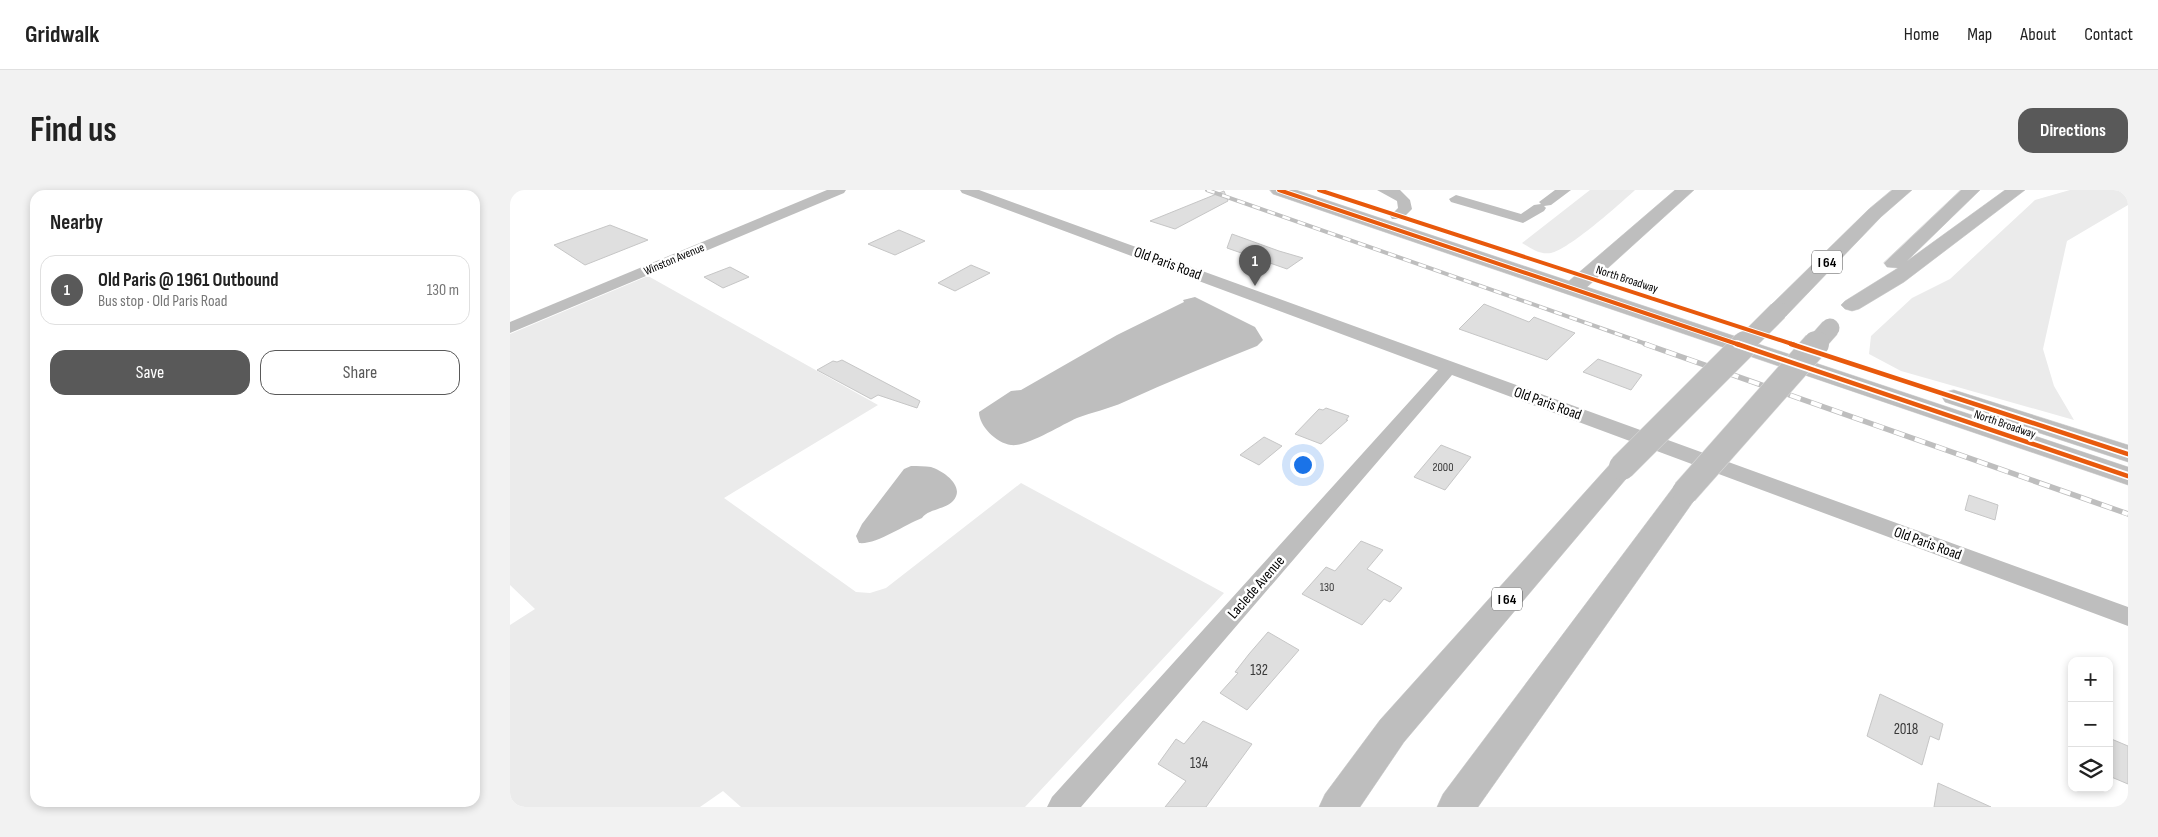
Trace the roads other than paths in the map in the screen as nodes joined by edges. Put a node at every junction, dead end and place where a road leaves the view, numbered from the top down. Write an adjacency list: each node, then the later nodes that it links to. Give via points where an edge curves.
1 (839, 190): 16 (street, Winston Avenue)
2 (967, 190): 17 (street, Old Paris Road)
3 (1279, 190): 14 (highway, North Broadway)
4 (1319, 190): 13 (highway, North Broadway)
5 (1384, 190): 13 (street, via 1403,200 1405,209)
6 (1564, 190): 12 (street, via 1523,219)
7 (1659, 190): 14 (highway)
8 (1685, 190): 14 (highway)
9 (1903, 190): 22 (highway, I 64, bridge, via 1875,213 1622,467 1392,731)
10 (1971, 190): 15 (highway)
11 (2016, 190): 15 (highway, via 1896,278)
12 (1456, 198)
13 (1397, 216): 14 (highway, North Broadway)
14 (1570, 279): 18 (highway, North Broadway); 19 (highway, North Broadway)
15 (1852, 305): 23 (highway, bridge, via 1685,492)
16 (510, 328)
17 (1450, 367): 20 (street, Old Paris Road); 21 (street, Laclede Avenue)
18 (2128, 454)
19 (2128, 476)
20 (2128, 617)
21 (1062, 807)
22 (1338, 807)
23 (1456, 807)

